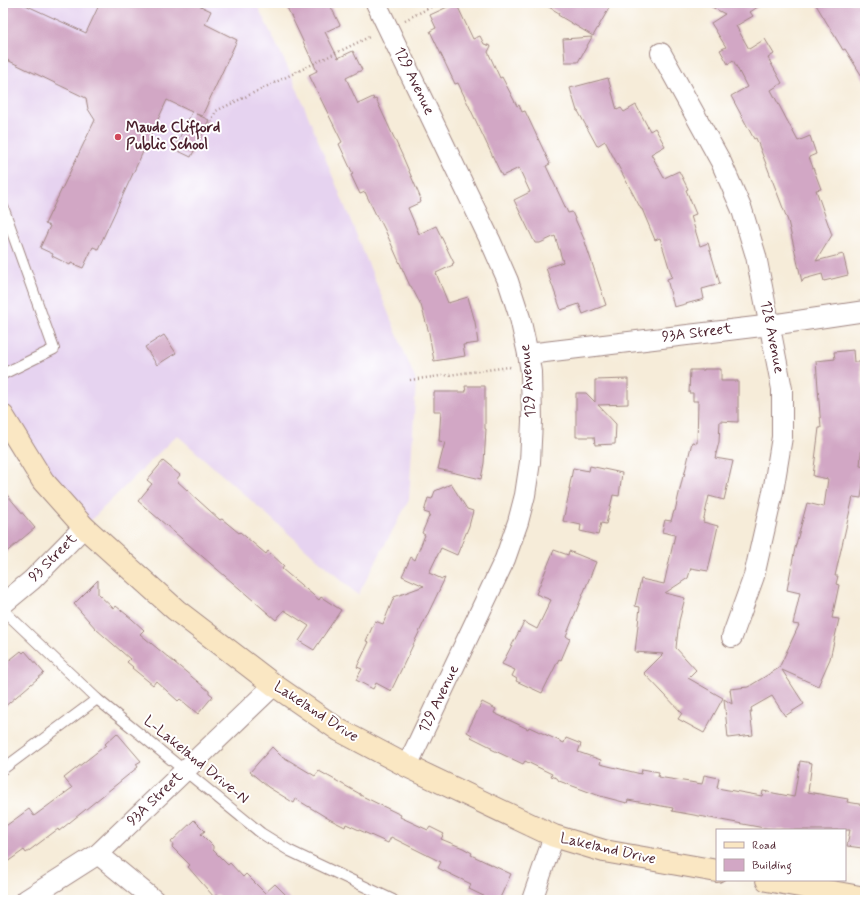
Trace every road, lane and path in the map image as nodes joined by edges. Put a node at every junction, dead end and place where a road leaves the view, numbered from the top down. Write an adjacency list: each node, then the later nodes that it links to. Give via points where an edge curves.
1 (376, 3): 3 (street, 129 Avenue)
2 (439, 3): 3 (path)
3 (388, 28): 5 (path, via 216,111 209,126); 9 (street, 129 Avenue, via 508,282 520,318)
4 (661, 53): 8 (street, 128 Avenue, via 721,162 742,210 756,256)
5 (207, 124)
6 (3, 207): 10 (lane, via 54,349)
7 (865, 311): 8 (street, 93A Street)
8 (771, 325): 9 (street, 93A Street); 16 (street, 128 Avenue, via 782,389 782,437 773,492 754,576)
9 (530, 363): 11 (path); 19 (street, 129 Avenue, via 530,462 518,522 505,559)
10 (3, 374)
11 (410, 380)
12 (3, 416): 13 (street, Lakeland Drive, via 43,481)
13 (84, 527): 14 (street, 93 Street, via 32,580); 17 (street, Lakeland Drive, via 176,610)
14 (3, 604)
15 (3, 610): 18 (lane, L-Lakeland Drive-N)
16 (732, 637)
17 (274, 685): 19 (street, Lakeland Drive, via 339,730); 21 (street, 93A Street)
18 (97, 698): 20 (lane); 21 (lane, L-Lakeland Drive-N)
19 (406, 766): 22 (street, Lakeland Drive)
20 (3, 769)
21 (185, 771): 23 (street, 93A Street); 29 (lane, L-Lakeland Drive-N, via 261,833 290,850)
22 (554, 836): 24 (street, Lakeland Drive, via 604,851); 30 (street)
23 (98, 854): 27 (street, 93A Street); 28 (street)
24 (716, 871)
25 (772, 881): 26 (street)
26 (865, 898)
27 (26, 900)
28 (154, 900)
29 (393, 900)
30 (532, 900)

